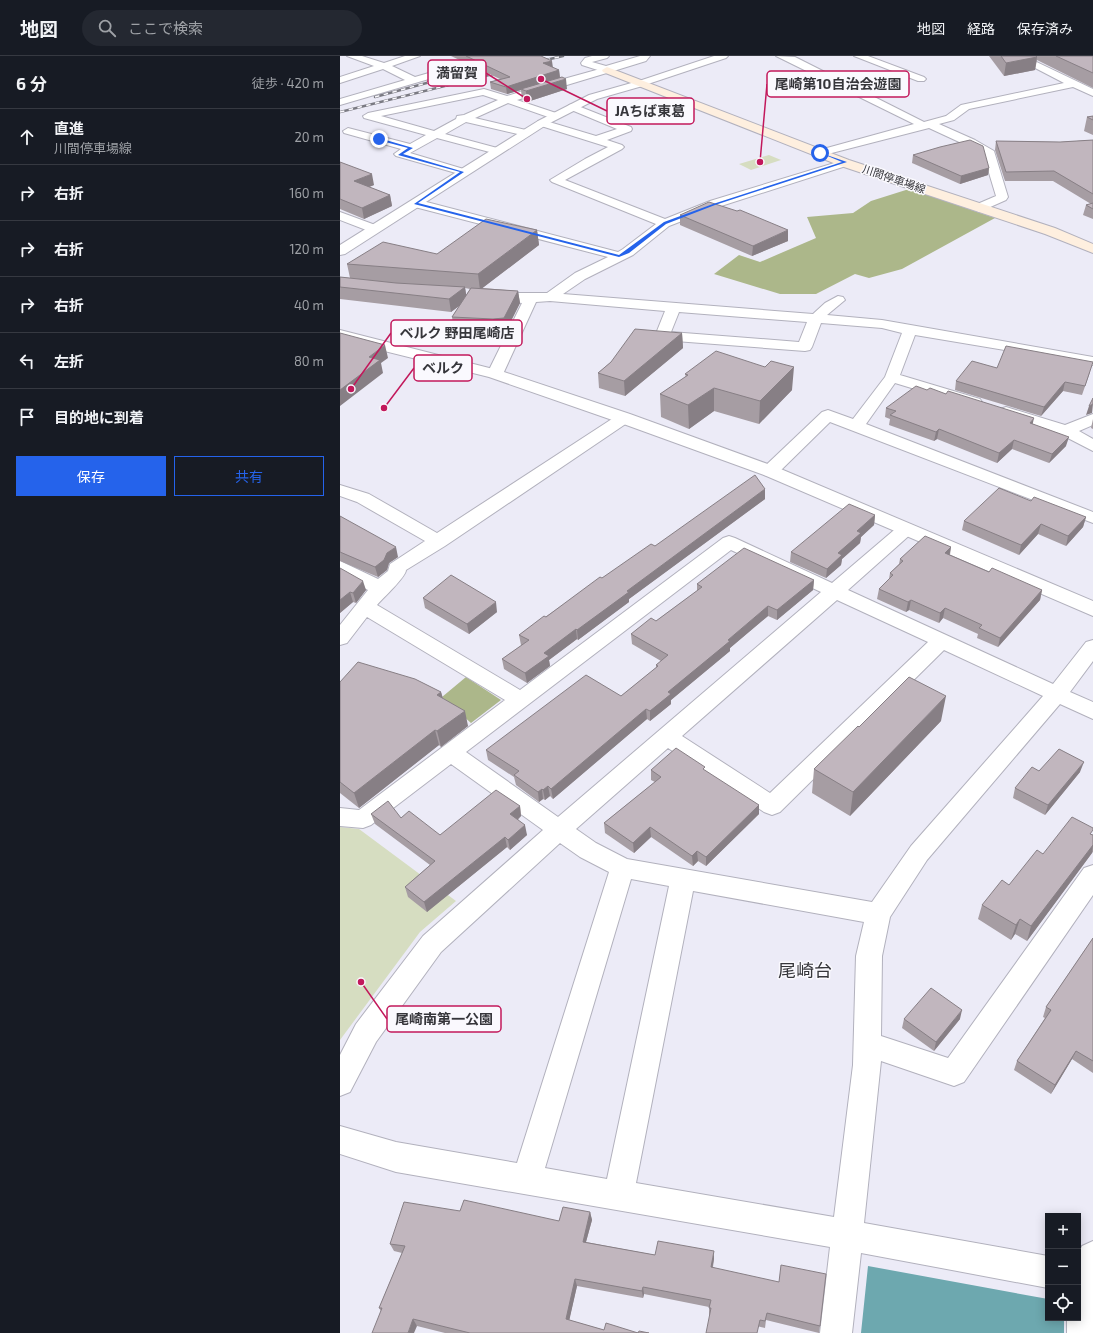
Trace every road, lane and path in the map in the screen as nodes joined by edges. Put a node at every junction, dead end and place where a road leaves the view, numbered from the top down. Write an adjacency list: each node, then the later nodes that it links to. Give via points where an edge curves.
1 (352, 56): 9 (street)
2 (415, 56): 9 (street)
3 (604, 56): 11 (street, via 586,62)
4 (723, 56): 15 (street)
5 (781, 56): 27 (street)
6 (859, 56): 12 (street)
7 (647, 57): 11 (street)
8 (1025, 57): 16 (street)
9 (384, 66): 13 (street); 14 (street)
10 (460, 67): 14 (street)
11 (606, 68): 15 (main road, 川間停車場線); 18 (street)
12 (921, 79)
13 (340, 80)
14 (414, 80): 19 (street)
15 (642, 83): 21 (street, via 593,97); 36 (main road, 川間停車場線)
16 (1072, 84): 17 (street); 27 (street, via 1006,96 965,107 950,118)
17 (1093, 93)
18 (508, 99): 20 (street, via 484,92); 24 (street); 25 (street)
19 (340, 102)
20 (415, 106): 22 (street); 28 (street, via 368,116)
21 (573, 107): 24 (street); 33 (street, via 626,129)
22 (437, 112)
23 (451, 115): 25 (street)
24 (555, 116): 26 (street)
25 (466, 119): 30 (street); 31 (street)
26 (542, 123): 30 (street); 33 (street)
27 (927, 125): 36 (street); 40 (street, via 988,151 1002,197)
28 (410, 128): 31 (street); 32 (street)
29 (348, 131): 32 (street)
30 (526, 133): 35 (street)
31 (436, 135): 34 (street); 35 (street)
32 (379, 139): 34 (street)
33 (596, 140): 42 (street, via 618,147 556,180)
34 (411, 148): 38 (street, via 400,154)
35 (497, 151): 38 (street)
36 (820, 153): 37 (main road, 川間停車場線)
37 (845, 162): 40 (main road, 川間停車場線); 42 (street, via 714,204)
38 (462, 172): 39 (street)
39 (415, 203): 43 (street); 46 (street)
40 (979, 208): 44 (main road, 川間停車場線)
41 (340, 216): 43 (street)
42 (665, 223): 46 (street)
43 (374, 229): 45 (street)
44 (1093, 248)
45 (340, 251)
46 (619, 256): 48 (street, via 580,276)
47 (475, 295): 49 (street)
48 (550, 296): 49 (street); 51 (street)
49 (528, 298): 56 (street, via 529,303)
50 (838, 300): 52 (street, via 820,312)
51 (673, 308): 52 (street); 52 (street, via 662,336 805,347)
52 (816, 318): 53 (street, via 882,324)
53 (910, 330): 55 (street); 57 (street)
54 (340, 335): 56 (street)
55 (1093, 361)
56 (494, 374): 58 (street)
57 (892, 377): 60 (street); 61 (street)
58 (624, 418): 63 (street); 67 (street)
59 (1093, 419): 61 (street)
60 (857, 425): 63 (street, via 828,415); 65 (street)
61 (1066, 431): 62 (street)
62 (1093, 446)
63 (770, 471): 66 (street)
64 (340, 490): 67 (street, via 363,498)
65 (1093, 518)
66 (906, 529): 70 (street); 72 (street)
67 (439, 542): 69 (street, via 398,568 397,573)
68 (340, 567): 69 (street)
69 (380, 588): 71 (street)
70 (836, 590): 74 (street); 77 (street, via 729,542); 79 (street)
71 (365, 607): 73 (street); 77 (street)
72 (1093, 608)
73 (340, 638)
74 (942, 640): 76 (street); 79 (street, via 772,806)
75 (1093, 648): 76 (street)
76 (1057, 694): 78 (street); 86 (street, via 918,853)
77 (521, 700): 80 (street)
78 (1093, 711)
79 (667, 737): 82 (street)
80 (452, 752): 81 (street, via 363,819); 82 (street)
81 (340, 817)
82 (560, 830): 83 (street, via 588,850); 88 (street, via 432,944 366,1033)
83 (622, 868): 85 (street); 90 (street)
84 (1093, 875): 87 (street, via 954,1073)
85 (683, 878): 86 (street); 91 (street)
86 (878, 914): 87 (street, via 869,956)
87 (868, 1044): 92 (street)
88 (340, 1082)
89 (340, 1140): 90 (street, via 396,1157)
90 (527, 1180): 91 (street)
91 (619, 1195): 92 (street)
92 (848, 1235): 93 (street); 95 (street)
93 (1045, 1271)
94 (1087, 1274): 96 (street)
95 (836, 1333)
96 (1083, 1333)

